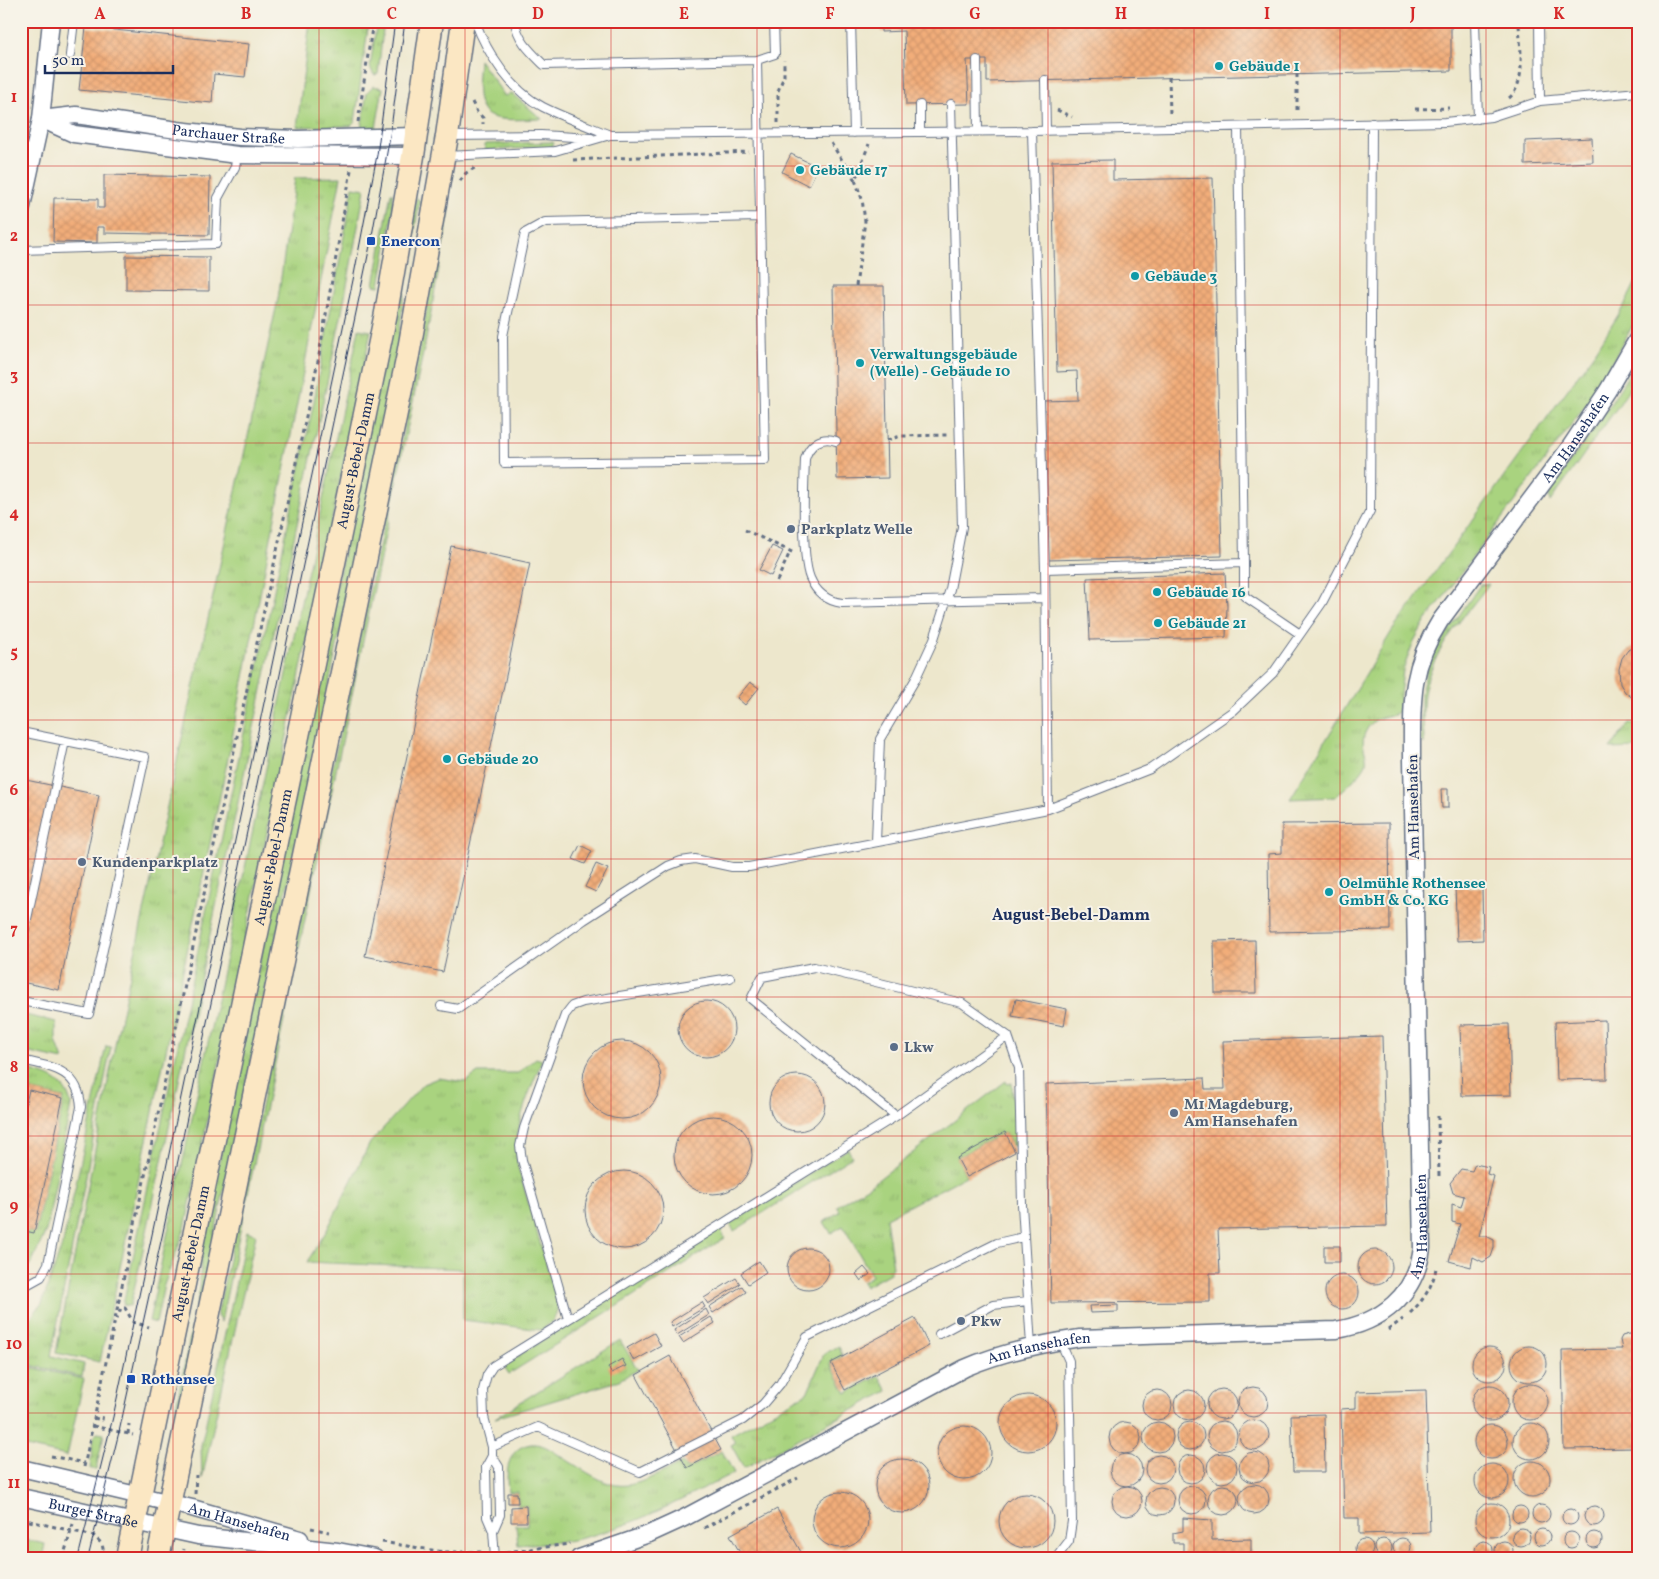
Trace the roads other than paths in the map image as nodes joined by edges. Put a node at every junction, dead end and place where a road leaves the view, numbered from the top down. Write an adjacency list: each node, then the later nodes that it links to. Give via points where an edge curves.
1 (51, 21): 19 (street)
2 (74, 21): 11 (lane)
3 (432, 21): 32 (main road, August-Bebel-Damm)
4 (463, 21): 33 (main road, August-Bebel-Damm)
5 (475, 21): 30 (lane, via 496,61 527,96 542,106)
6 (515, 21): 12 (lane, via 518,34 544,65)
7 (774, 21): 12 (lane, via 775,54)
8 (851, 21): 28 (lane)
9 (1475, 21): 20 (lane)
10 (1539, 21): 16 (lane)
11 (70, 55)
12 (757, 60): 29 (lane)
13 (977, 60): 24 (lane)
14 (1045, 80): 26 (lane)
15 (1638, 92): 16 (lane)
16 (1540, 102): 20 (lane)
17 (951, 104): 23 (lane)
18 (920, 105): 27 (lane)
19 (41, 119): 32 (street, Parchauer Straße, via 76,115 240,137); 34 (street, Parchauer Straße, via 74,134); 35 (street)
20 (1478, 119): 21 (lane)
21 (1372, 123): 22 (lane); 45 (lane, via 1370,511 1322,603)
22 (1238, 127): 26 (lane); 41 (lane)
23 (951, 131): 24 (lane); 27 (lane); 44 (lane, via 962,527)
24 (978, 131): 25 (lane)
25 (1032, 131): 26 (lane); 42 (lane)
26 (1046, 131)
27 (920, 132): 28 (lane)
28 (854, 133): 29 (lane)
29 (757, 134): 30 (lane); 37 (lane)
30 (610, 135): 31 (lane)
31 (598, 138): 33 (lane, via 542,135); 33 (lane, via 555,151)
32 (415, 146): 33 (main road); 34 (street, Parchauer Straße); 67 (main road, August-Bebel-Damm, via 386,312)
33 (446, 146): 69 (main road, August-Bebel-Damm, via 374,523)
34 (237, 155): 38 (lane, via 235,168 218,198 216,244)
35 (24, 187): 36 (street)
36 (21, 211)
37 (759, 217): 37 (lane, via 545,222 525,234 503,336 504,463 765,460)
38 (21, 250)
39 (1638, 338): 62 (street, Am Hansehafen, via 1600,404 1446,614 1418,663 1412,706 1412,760 1422,1248 1411,1284 1399,1301 1384,1313 1344,1328)
40 (836, 441): 44 (lane, via 817,442 810,447 805,459 806,553 812,582 824,596 846,603)
41 (1244, 563): 42 (lane); 45 (lane, via 1244,596)
42 (1045, 569): 43 (lane)
43 (1045, 598): 44 (lane); 48 (lane)
44 (946, 600): 49 (lane, via 934,639 915,680 880,739)
45 (1300, 634): 48 (lane, via 1273,673 1233,711 1150,770)
46 (21, 732): 47 (lane)
47 (65, 741): 50 (lane); 52 (lane, via 145,757 89,1014)
48 (1048, 809): 49 (lane)
49 (876, 842): 53 (lane, via 749,867 695,859 676,862 616,898 458,1009)
50 (21, 947)
51 (730, 978): 60 (lane, via 583,1002 572,1006 562,1022 520,1146)
52 (21, 1001)
53 (441, 1006)
54 (1008, 1036): 56 (lane); 56 (lane, via 962,1003 814,967 762,977 750,999); 57 (lane, via 1019,1068)
55 (21, 1060): 58 (lane, via 63,1072 76,1087 81,1107 48,1264 41,1277)
56 (896, 1116): 60 (lane)
57 (1023, 1237): 59 (lane); 64 (lane, via 997,1243 807,1337 780,1384 763,1404 743,1420 640,1472 538,1427)
58 (21, 1288)
59 (1028, 1301): 61 (lane, via 993,1306); 63 (lane)
60 (568, 1319): 64 (lane, via 502,1359 487,1375 483,1390 484,1417)
61 (939, 1334)
62 (1060, 1341): 63 (street, Am Hansehafen); 79 (lane, via 1069,1361 1072,1521 1069,1541)
63 (1031, 1346): 78 (street, Am Hansehafen, via 965,1368 667,1526)
64 (492, 1447): 65 (lane)
65 (492, 1456): 72 (lane, via 486,1467 486,1477 487,1517); 72 (lane, via 499,1466 500,1516)
66 (21, 1468): 67 (street, Burger Straße)
67 (140, 1495): 69 (street, Am Hansehafen); 70 (main road, August-Bebel-Damm)
68 (21, 1497): 70 (street, Burger Straße)
69 (169, 1502): 71 (main road, August-Bebel-Damm); 73 (street, Am Hansehafen)
70 (134, 1521): 71 (street, Burger Straße); 74 (main road, August-Bebel-Damm)
71 (164, 1528): 73 (street, Am Hansehafen, via 198,1536); 75 (main road, August-Bebel-Damm)
72 (493, 1530): 77 (lane)
73 (338, 1551): 76 (street, Am Hansehafen)
74 (127, 1558)
75 (158, 1558)
76 (375, 1558)
77 (495, 1558)
78 (579, 1558)
79 (1056, 1558)

